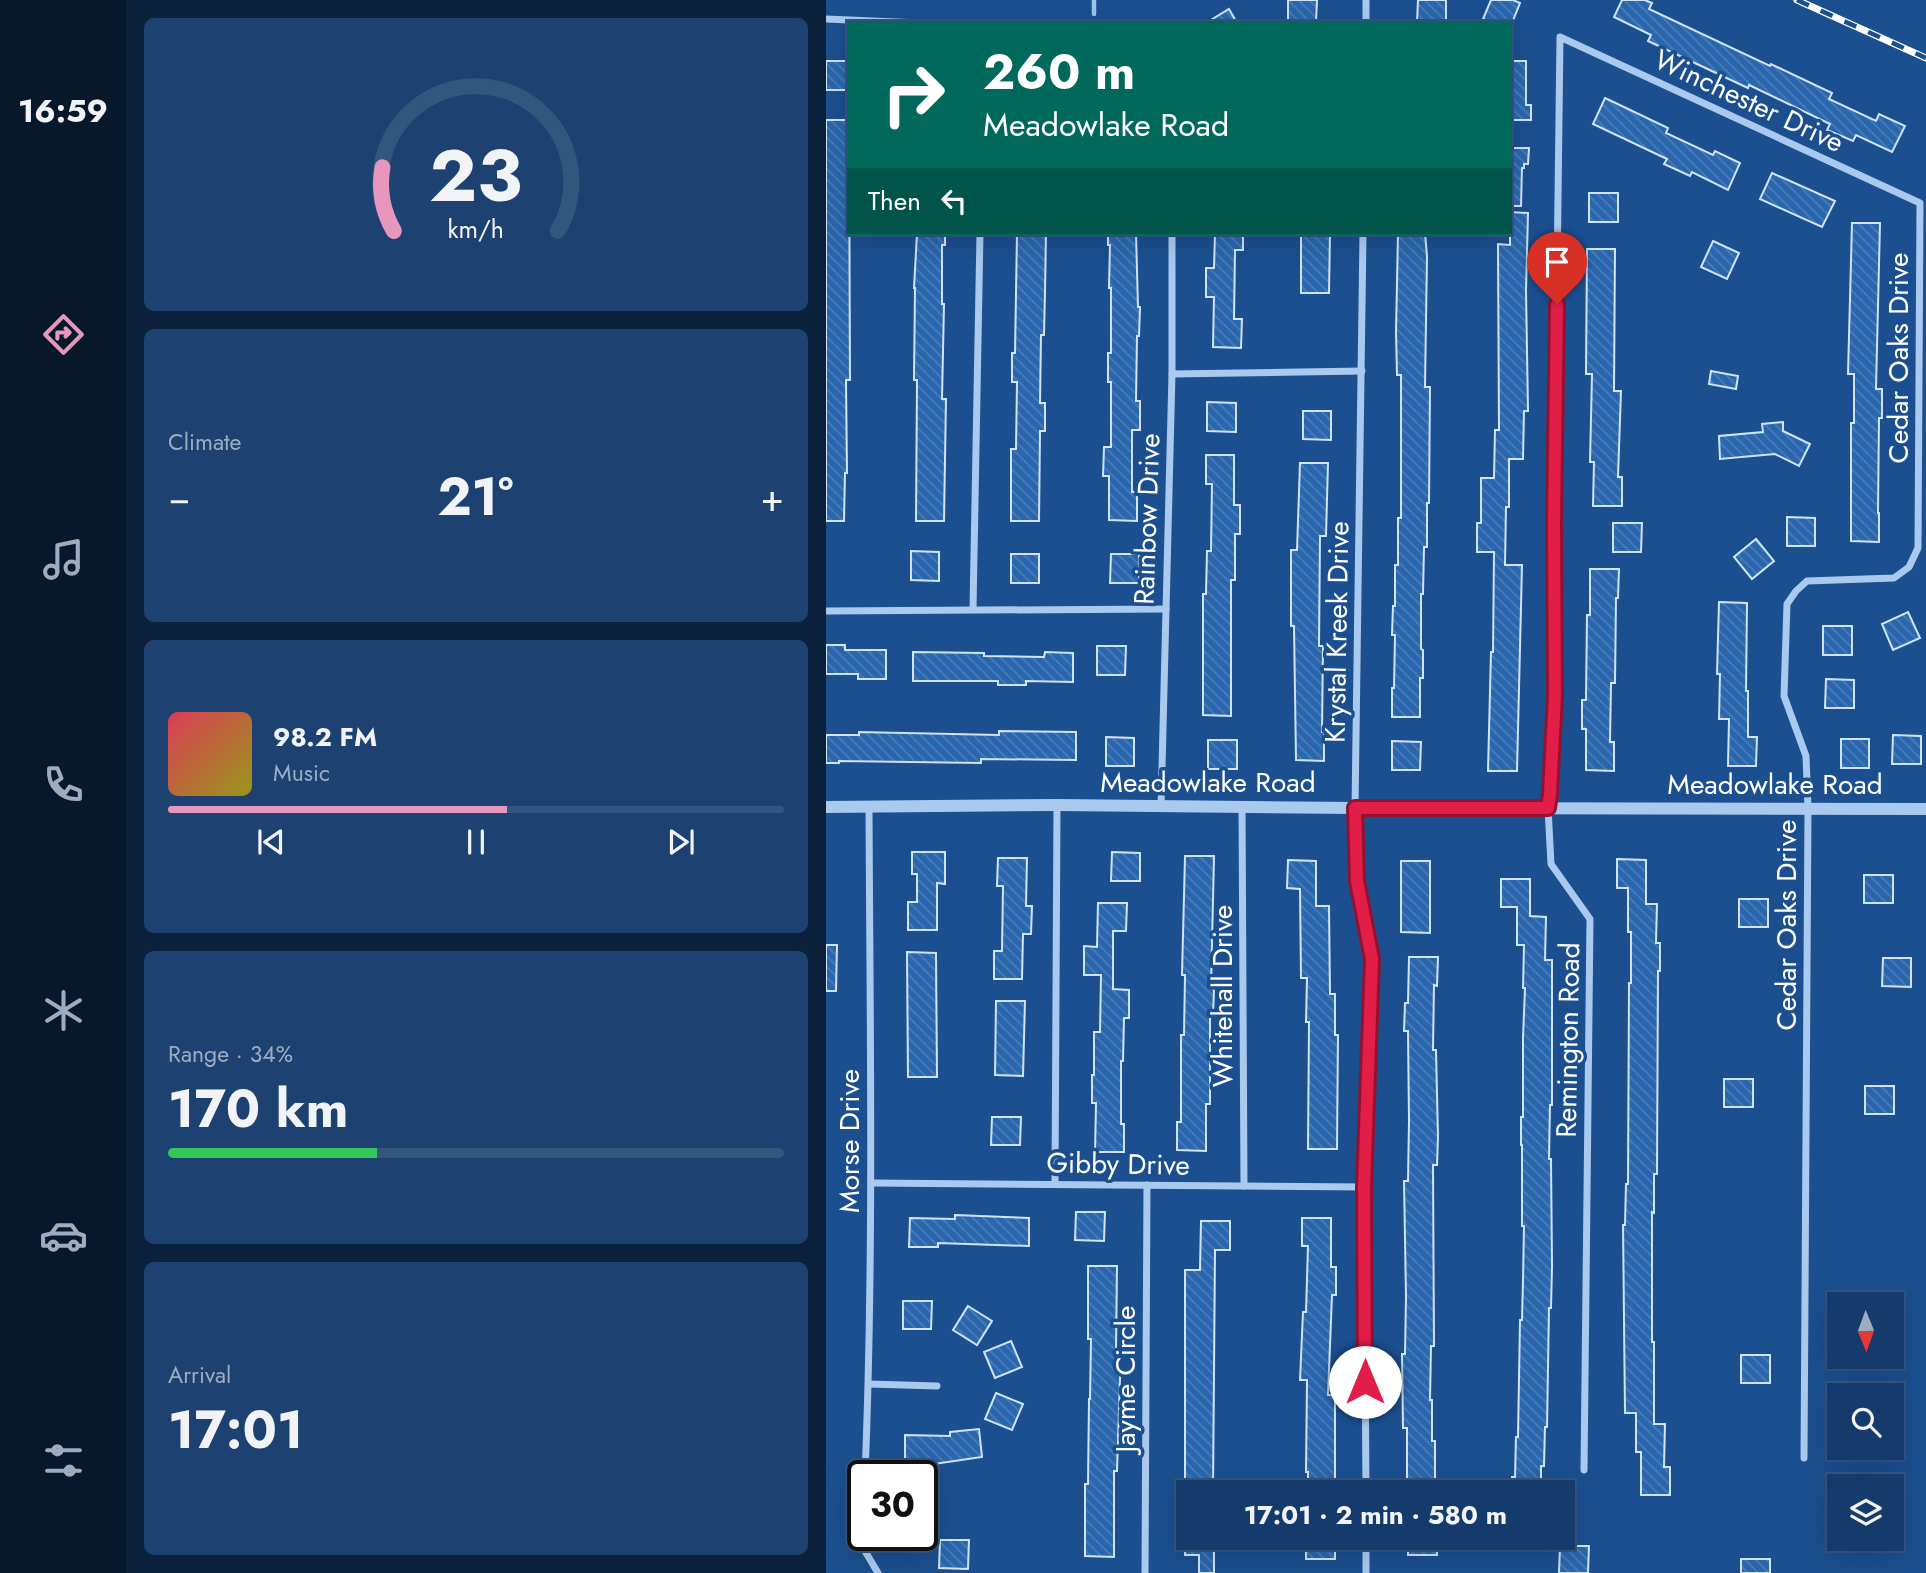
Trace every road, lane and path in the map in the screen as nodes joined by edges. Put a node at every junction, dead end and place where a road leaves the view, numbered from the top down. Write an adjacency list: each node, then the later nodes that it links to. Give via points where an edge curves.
1 (1366, 0): 4 (street)
2 (826, 19): 3 (street)
3 (873, 21)
4 (1366, 21)
5 (1560, 37): 6 (street, Winchester Drive); 21 (street, Remington Road, via 1555,695)
6 (1920, 203): 22 (street, Cedar Oaks Drive, via 1917,548 1909,566 1894,578 1807,581 1787,604 1784,696 1806,756)
7 (981, 235): 12 (street)
8 (1172, 235): 11 (street, Rainbow Drive)
9 (1363, 235): 10 (street, Krystal Kreek Drive)
10 (1362, 371): 11 (street); 20 (street, Krystal Kreek Drive)
11 (1172, 374): 13 (street, Rainbow Drive)
12 (973, 609): 13 (street); 14 (street)
13 (1166, 609): 19 (street, Rainbow Drive)
14 (826, 611)
15 (1057, 805): 18 (street, Meadowlake Road); 19 (street, Meadowlake Road); 25 (street)
16 (1242, 806): 19 (street, Meadowlake Road); 20 (street, Meadowlake Road); 27 (street, Whitehall Drive)
17 (826, 807): 18 (street, Meadowlake Road)
18 (869, 807): 24 (street, Morse Drive)
19 (1161, 807)
20 (1355, 808): 21 (street, Meadowlake Road); 28 (street, Krystal Kreek Drive, via 1357,881 1372,959)
21 (1548, 808): 22 (street, Meadowlake Road); 33 (street, Remington Road, via 1551,864 1590,919)
22 (1808, 808): 23 (street, Meadowlake Road); 31 (street, Cedar Oaks Drive)
23 (1926, 809)
24 (871, 1183): 25 (street, Gibby Drive); 29 (street, Morse Drive)
25 (1055, 1184): 26 (street, Gibby Drive)
26 (1147, 1185): 27 (street, Gibby Drive); 38 (street, Jayme Circle)
27 (1244, 1186): 28 (street, Gibby Drive)
28 (1364, 1187): 34 (street, Krystal Kreek Drive)
29 (869, 1384): 30 (street); 32 (street, Morse Drive)
30 (937, 1386)
31 (1804, 1458)
32 (866, 1460)
33 (1584, 1470)
34 (1366, 1480)
35 (1366, 1550): 39 (street)
36 (865, 1551): 37 (street)
37 (878, 1573)
38 (1145, 1573)
39 (1366, 1573)

